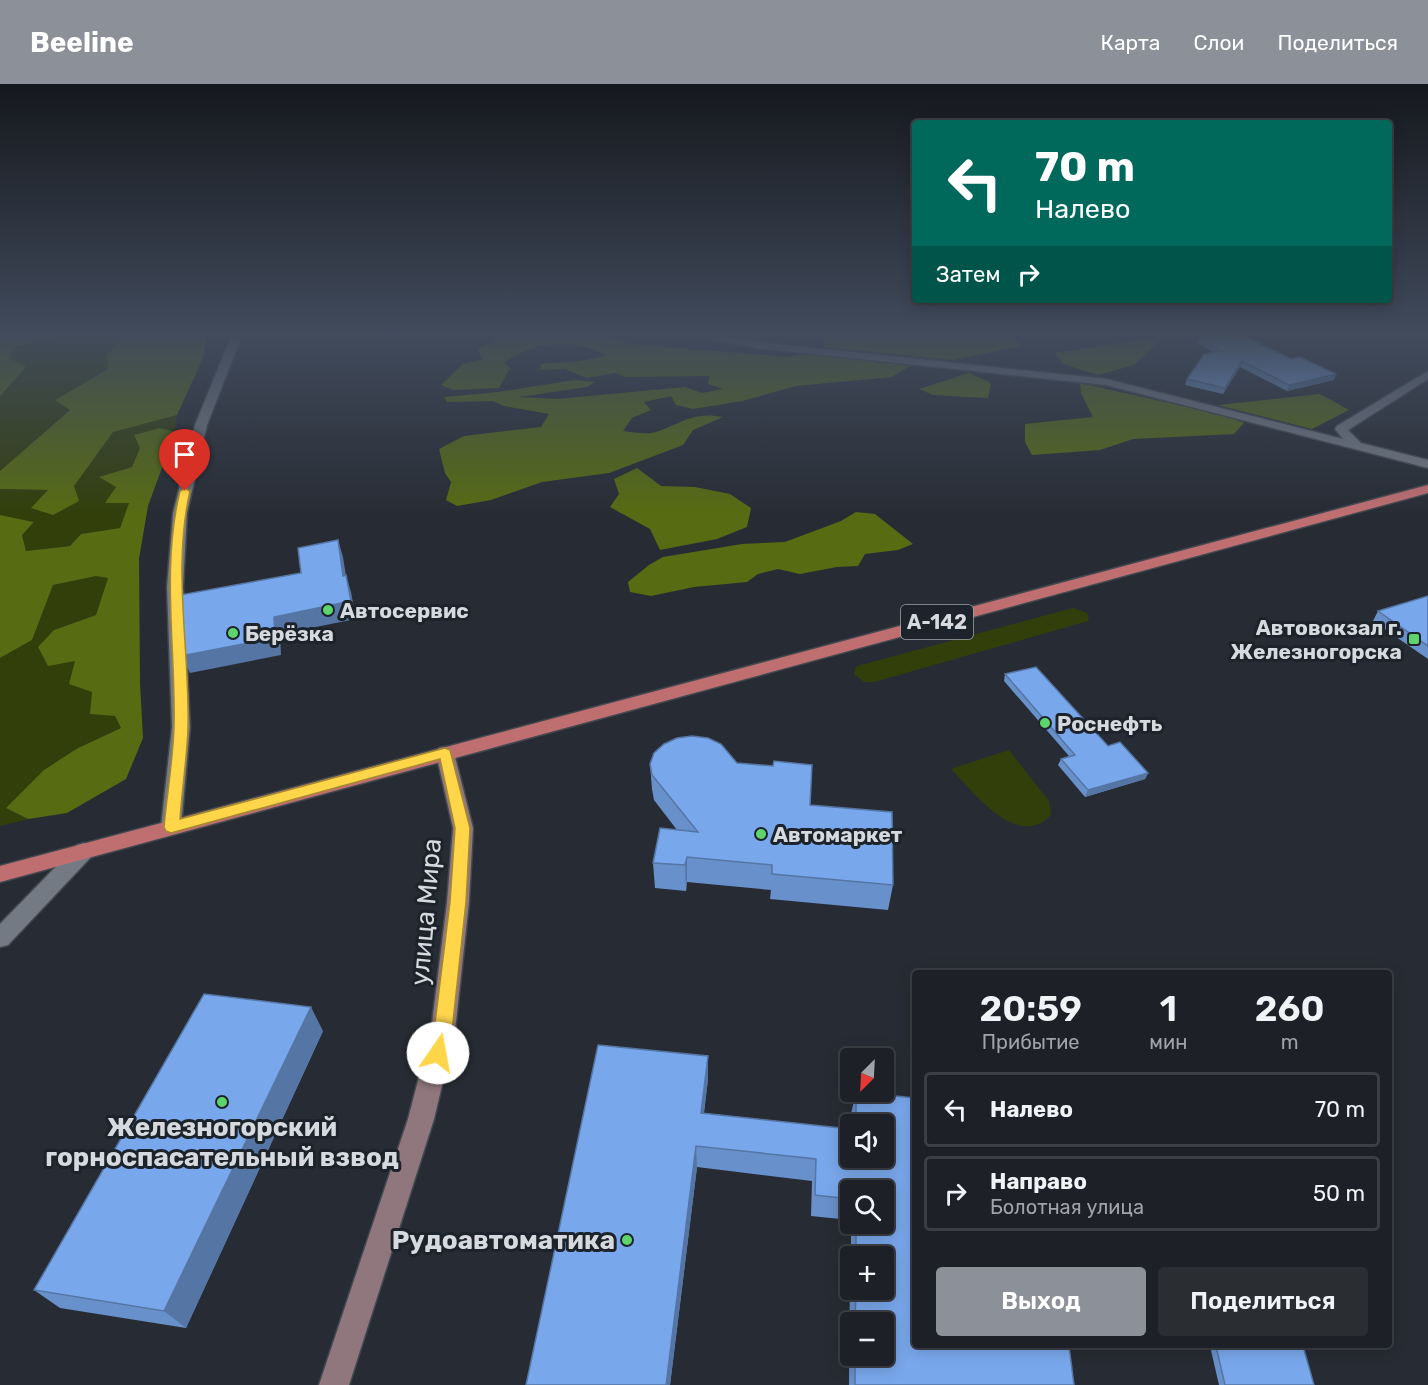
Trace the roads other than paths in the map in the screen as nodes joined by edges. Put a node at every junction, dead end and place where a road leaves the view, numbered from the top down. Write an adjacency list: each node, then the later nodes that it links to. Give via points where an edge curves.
1 (214, 393): 8 (street, via 201,425 180,513 175,587 181,727)
2 (1149, 393): 4 (street)
3 (1398, 393): 4 (street, via 1341,429)
4 (1356, 445): 5 (street)
5 (1428, 464)
6 (1428, 489): 7 (highway, А-142)
7 (445, 753): 8 (highway, А-142); 12 (main road, улица Мира, via 463,828 443,1031 421,1119)
8 (171, 827): 9 (highway, А-142)
9 (84, 851): 10 (highway, А-142); 11 (street)
10 (0, 874)
11 (0, 938)
12 (334, 1385)

